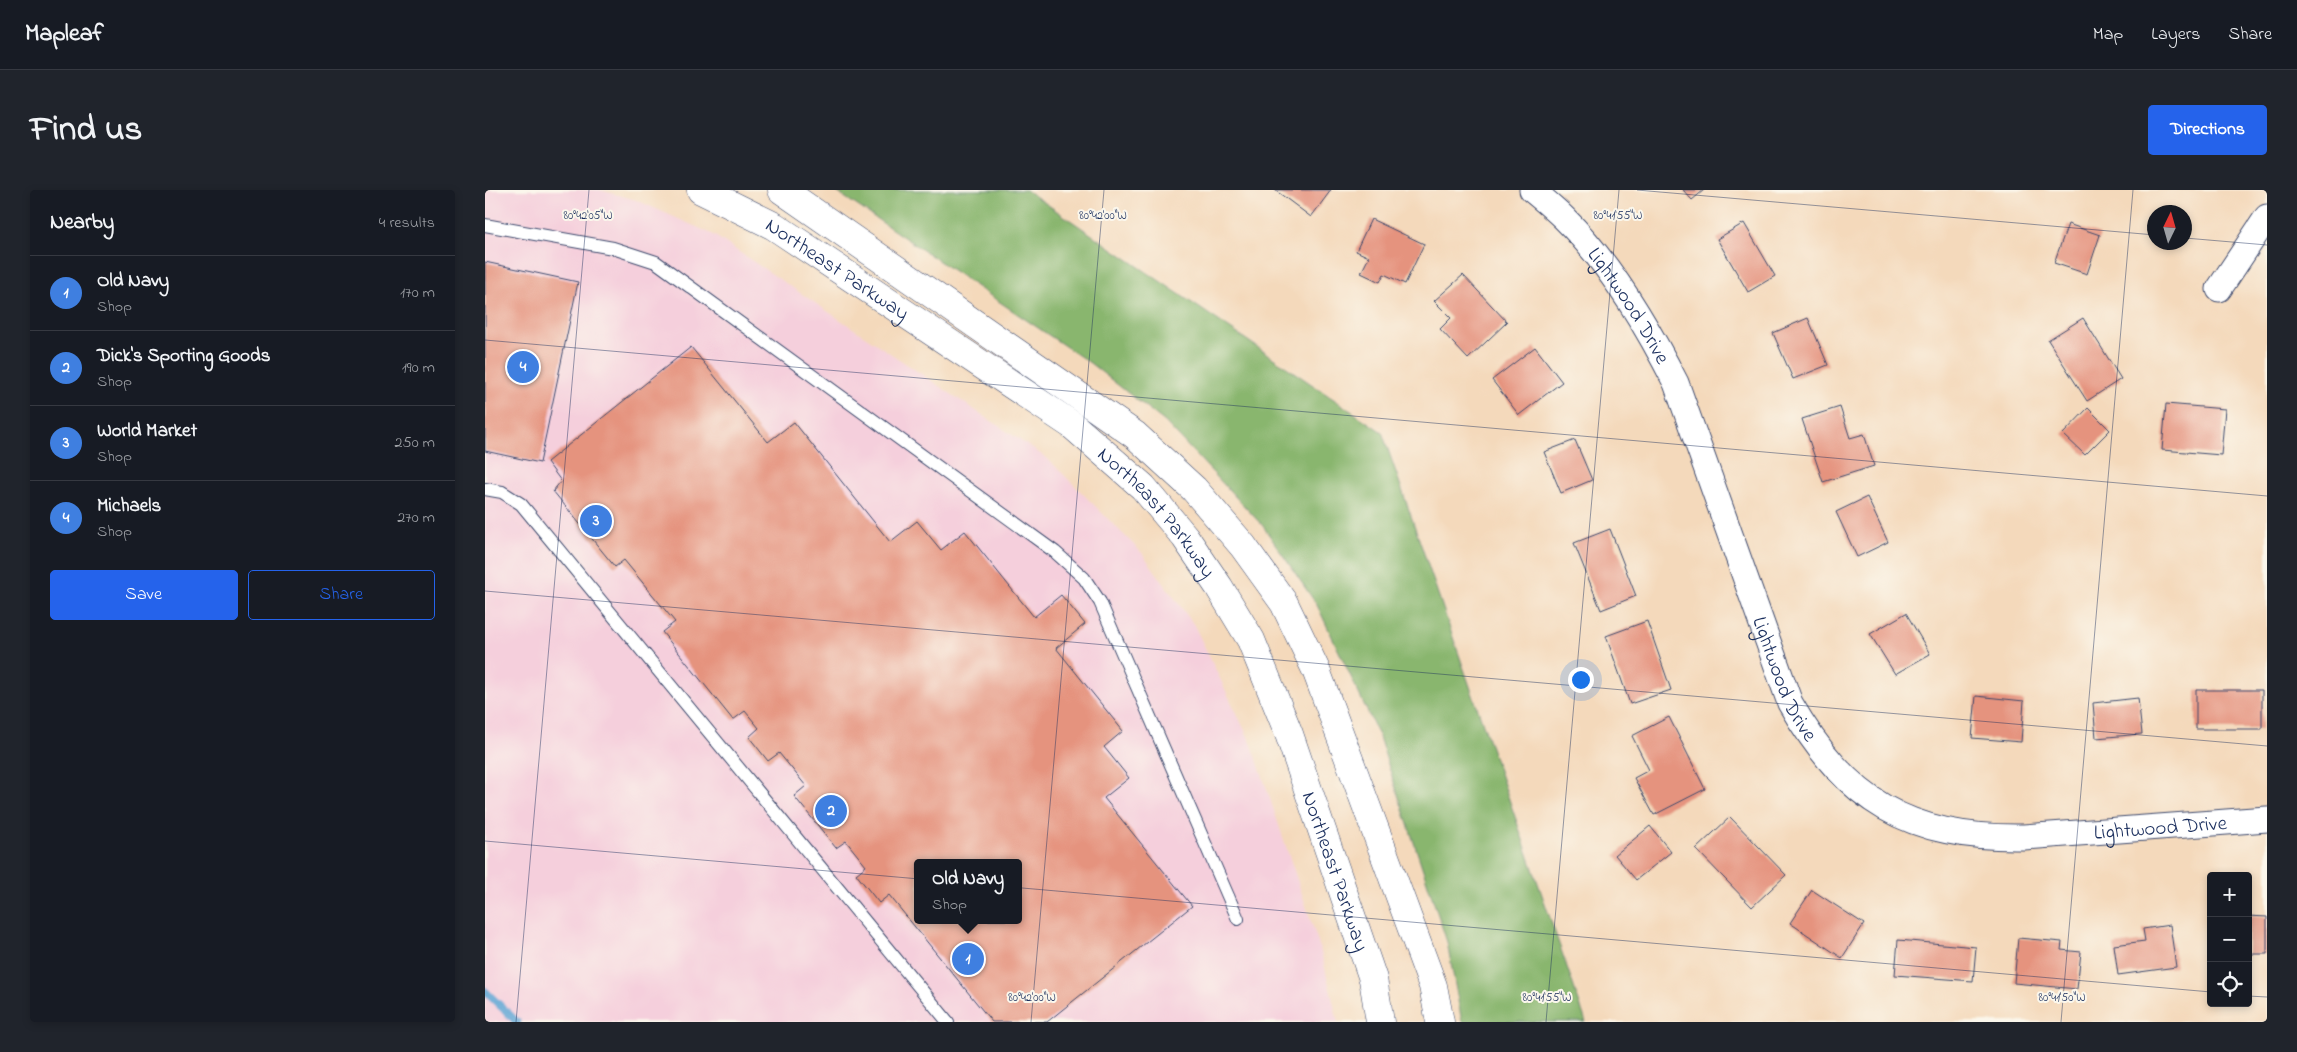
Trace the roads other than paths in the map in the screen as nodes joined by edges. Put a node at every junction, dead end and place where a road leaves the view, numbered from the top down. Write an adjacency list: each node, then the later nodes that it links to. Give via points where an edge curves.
1 (701, 190): 11 (street, Northeast Parkway, via 774,226 1072,425 1143,487 1185,537 1251,640 1289,734 1373,979)
2 (782, 190): 12 (street, Northeast Parkway, via 1135,435 1194,490 1243,546 1284,603 1316,670 1433,986)
3 (1532, 190): 8 (street, Lightwood Drive, via 1591,248 1657,346 1676,383 1789,703 1825,757 1855,786 1906,819 1964,836 2023,837)
4 (2267, 217): 6 (street)
5 (485, 225): 9 (lane, via 613,248 656,262 1055,552 1084,578 1100,602)
6 (2219, 290)
7 (485, 489): 10 (lane, via 502,492 521,504)
8 (2267, 819)
9 (1238, 919)
10 (948, 1022)
11 (1380, 1022)
12 (1440, 1022)

